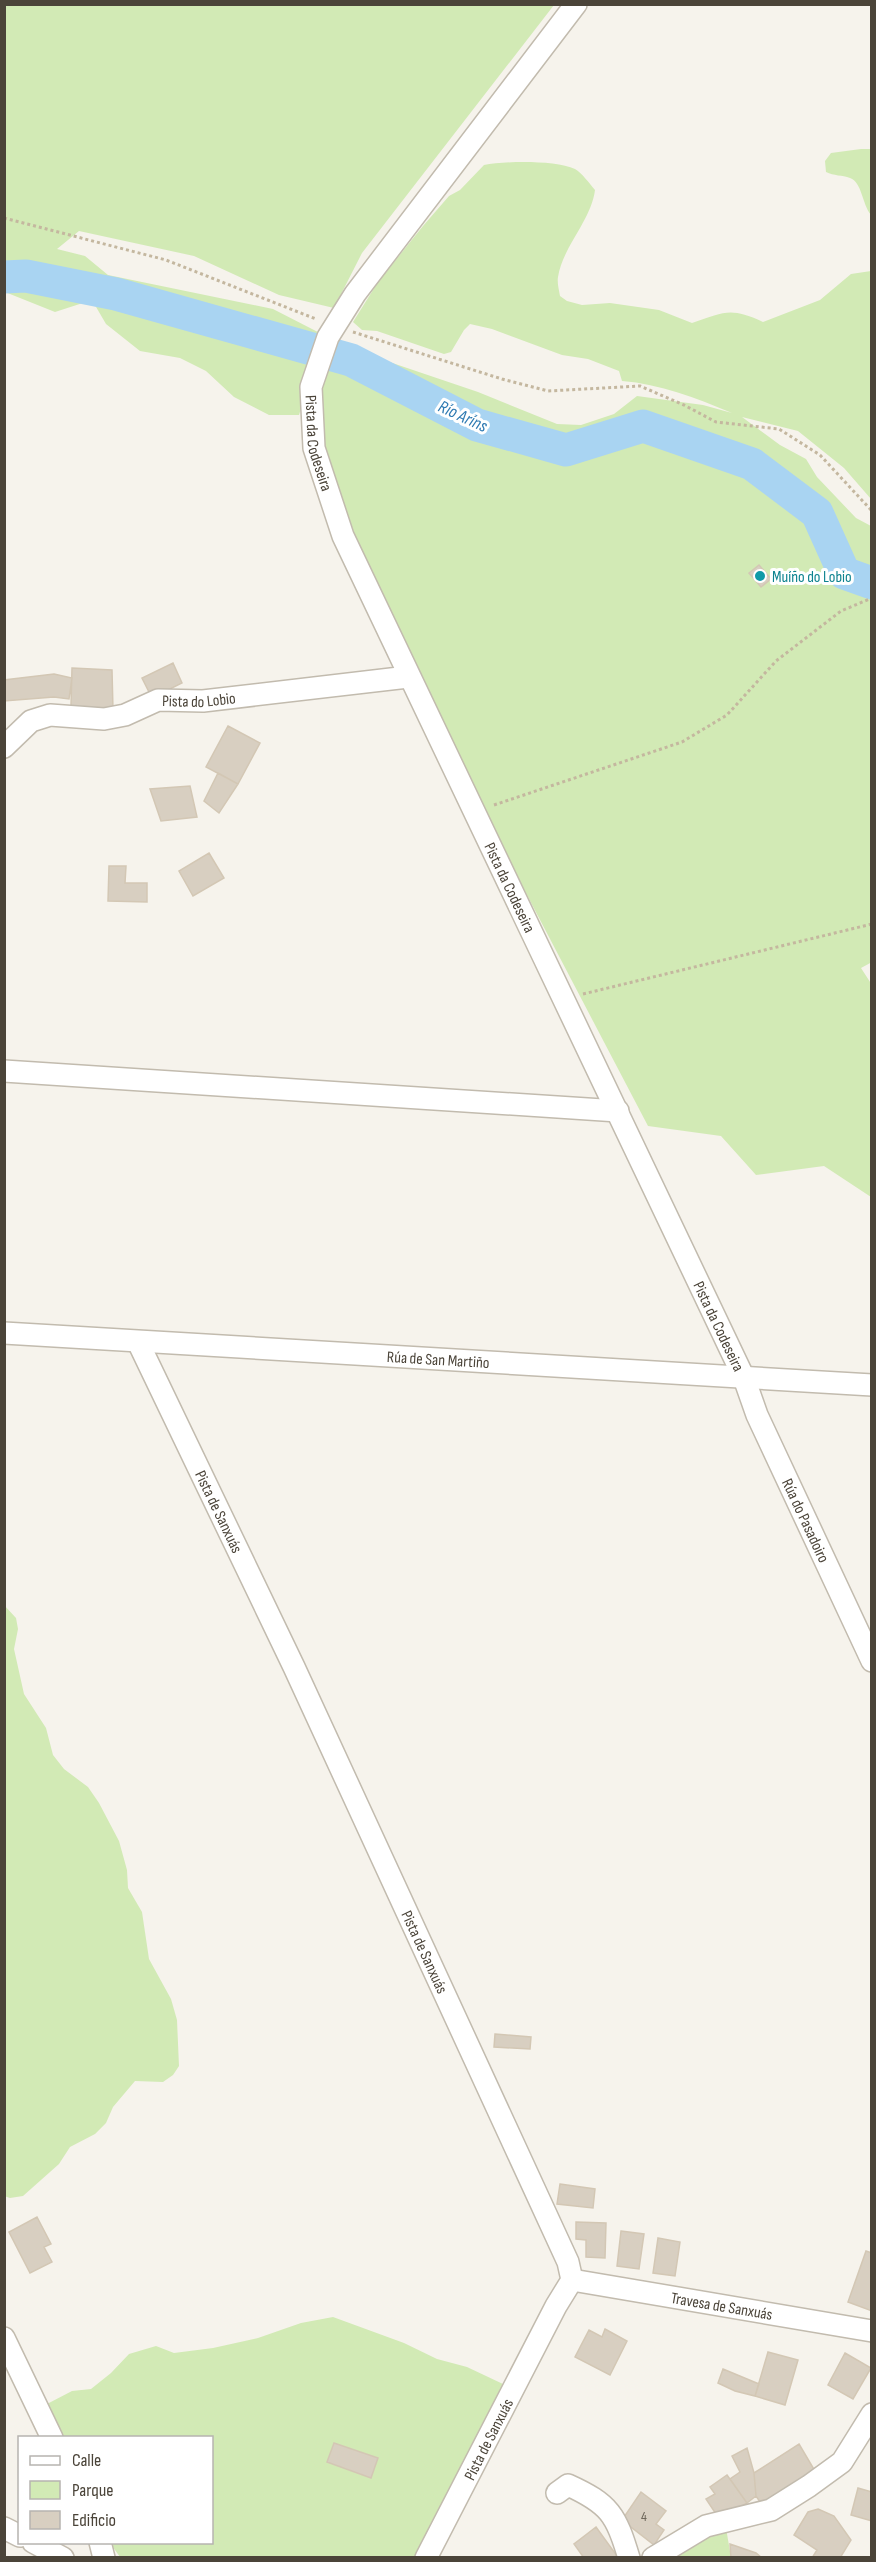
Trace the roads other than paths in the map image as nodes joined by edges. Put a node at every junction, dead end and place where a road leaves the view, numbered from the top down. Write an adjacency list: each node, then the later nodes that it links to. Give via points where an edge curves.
1 (576, 4): 2 (street, Pista da Codeseira, via 355,294 331,332 311,387 314,448 343,536)
2 (408, 676): 3 (street, Pista do Lobio, via 203,701 158,700 104,719 50,715 31,721); 5 (street, Pista da Codeseira)
3 (4, 747)
4 (4, 1071): 5 (street)
5 (618, 1111): 8 (street, Pista da Codeseira)
6 (4, 1333): 7 (street, Rúa de San Martiño)
7 (138, 1342): 8 (street, Rúa de San Martiño); 11 (street, Pista de Sanxuás, via 479,2065 568,2262)
8 (744, 1378): 9 (street, Rúa de San Martiño); 10 (street, Rúa do Pasadoiro, via 756,1415)
9 (872, 1385)
10 (872, 1661)
11 (572, 2280): 12 (street, Travesa de Sanxuás); 21 (street, Pista de Sanxuás)
12 (872, 2331)
13 (4, 2338): 15 (street)
14 (872, 2414): 23 (street, via 842,2462 809,2486 771,2510 706,2526)
15 (51, 2436)
16 (557, 2493): 22 (street, via 568,2486 598,2501 614,2515)
17 (4, 2528): 18 (street)
18 (18, 2535)
19 (37, 2544): 20 (street)
20 (63, 2558)
21 (426, 2558)
22 (629, 2558)
23 (653, 2558)

